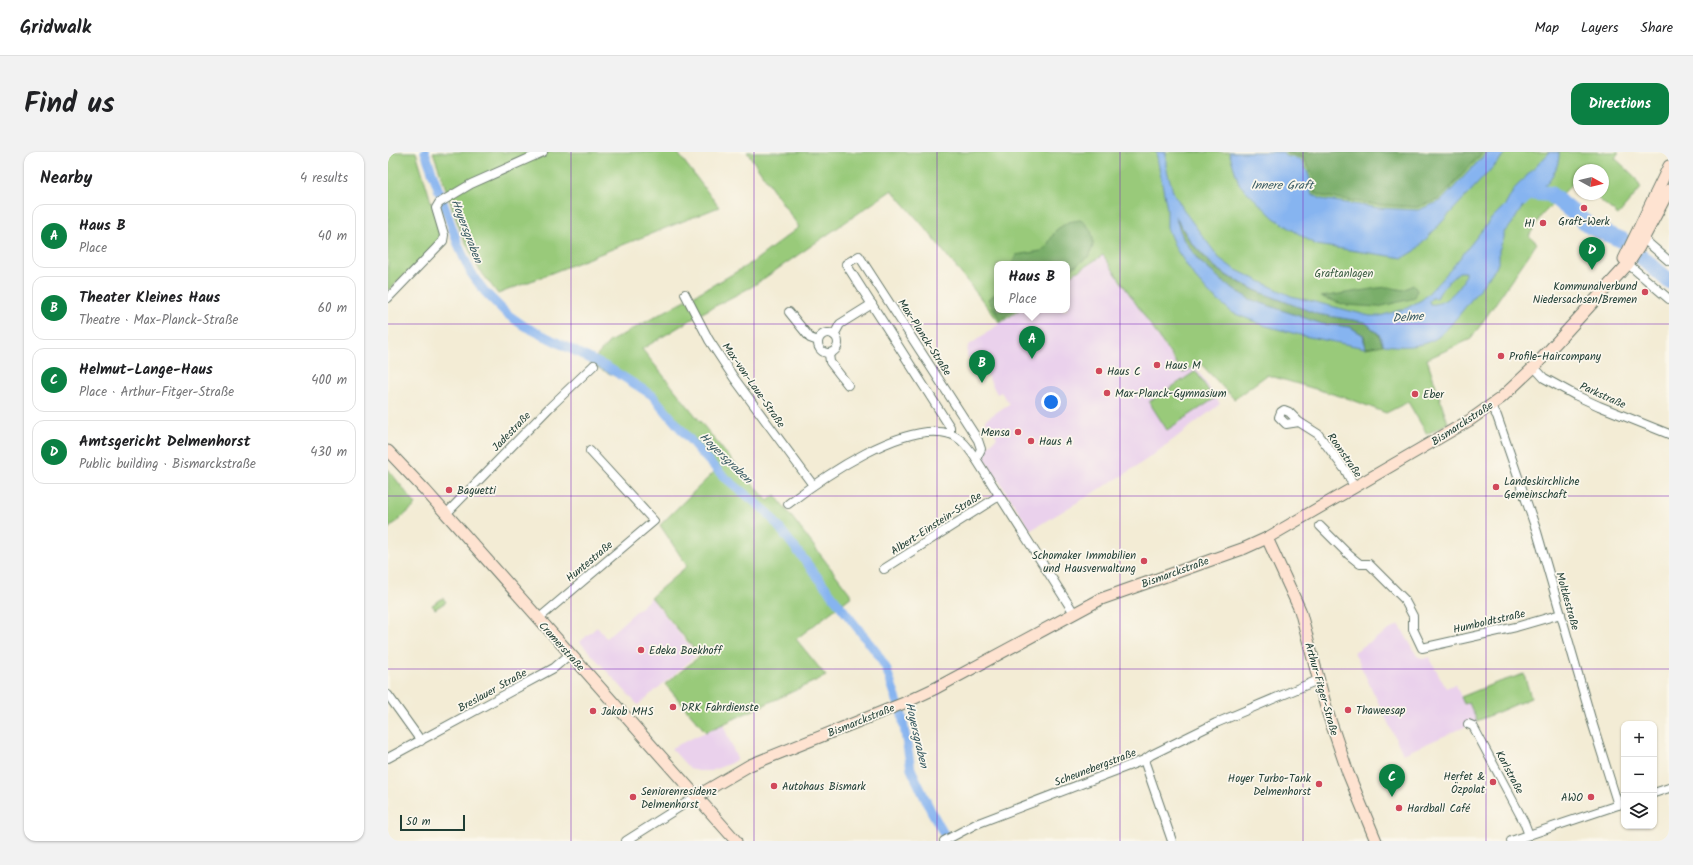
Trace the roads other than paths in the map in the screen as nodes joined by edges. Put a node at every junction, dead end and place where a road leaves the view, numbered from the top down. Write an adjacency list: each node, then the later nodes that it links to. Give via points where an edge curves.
1 (543, 152): 8 (street, via 471,184 439,204 436,208 444,235 443,241)
2 (1669, 166): 4 (main road, via 1657,188)
3 (1669, 190): 4 (main road)
4 (1638, 240): 5 (main road, Bismarckstraße); 6 (street)
5 (1629, 259): 9 (street); 16 (main road, Bismarckstraße)
6 (1669, 261)
7 (685, 294): 25 (street, Max-von-Laue-Straße, via 709,340 734,378)
8 (388, 298)
9 (1669, 299)
10 (872, 304): 12 (street, via 840,324); 20 (street, Max-Planck-Straße, via 950,427); 24 (street, Max-Planck-Straße, via 846,264 859,256 978,440 982,449)
11 (789, 312): 13 (street, via 810,338)
12 (834, 335): 13 (street, via 824,334); 14 (street, via 838,341 837,348)
13 (818, 341): 14 (street, via 820,350)
14 (829, 354): 17 (street, via 830,362)
15 (594, 365): 29 (street, Jadestraße)
16 (1534, 367): 18 (main road, Bismarckstraße); 21 (street, Parkstraße, via 1544,378 1593,403)
17 (848, 385)
18 (1490, 405): 26 (main road, Bismarckstraße, via 1448,433); 34 (street, Moltkestraße, via 1497,416 1537,532)
19 (1299, 422): 26 (street, Roonstraße, via 1318,434 1346,471)
20 (950, 434): 24 (street, via 965,444); 25 (street, via 925,432 909,435 849,462)
21 (1669, 434)
22 (388, 451): 29 (main road, Cramerstraße)
23 (590, 451): 35 (street, Huntestraße, via 654,521)
24 (976, 459): 27 (street)
25 (813, 485): 28 (street)
26 (1354, 487): 31 (main road, Bismarckstraße)
27 (999, 496): 32 (street, Albert-Einstein-Straße); 33 (street)
28 (788, 504)
29 (446, 514): 35 (main road, Cramerstraße)
30 (1320, 526): 34 (street, Humboldtstraße, via 1349,556 1360,564 1369,564 1404,599 1413,616 1413,629 1422,648)
31 (1267, 538): 33 (main road, Bismarckstraße, via 1101,599); 37 (main road, Arthur-Fitger-Straße, via 1300,610)
32 (884, 569)
33 (1074, 613): 45 (main road, Bismarckstraße, via 936,688 750,765)
34 (1561, 614): 46 (street, Moltkestraße, via 1592,722)
35 (538, 619): 36 (main road, Cramerstraße)
36 (570, 654): 40 (street, Breslauer Straße, via 554,668); 45 (main road, Cramerstraße)
37 (1318, 680): 42 (street, Scheunebergstraße, via 1216,723); 52 (main road, Arthur-Fitger-Straße, via 1348,773)
38 (388, 695): 40 (street)
39 (1468, 724): 47 (street, Karlstraße, via 1473,726)
40 (421, 741): 41 (street, Breslauer Straße)
41 (388, 758)
42 (1144, 760): 48 (street, Scheunebergstraße, via 976,824); 51 (street)
43 (1669, 788): 44 (street)
44 (1657, 792)
45 (697, 796): 49 (street); 50 (main road, Cramerstraße)
46 (1621, 804): 47 (street)
47 (1529, 835): 53 (street)
48 (947, 839)
49 (626, 841)
50 (736, 841)
51 (1172, 841)
52 (1376, 841)
53 (1511, 841)

